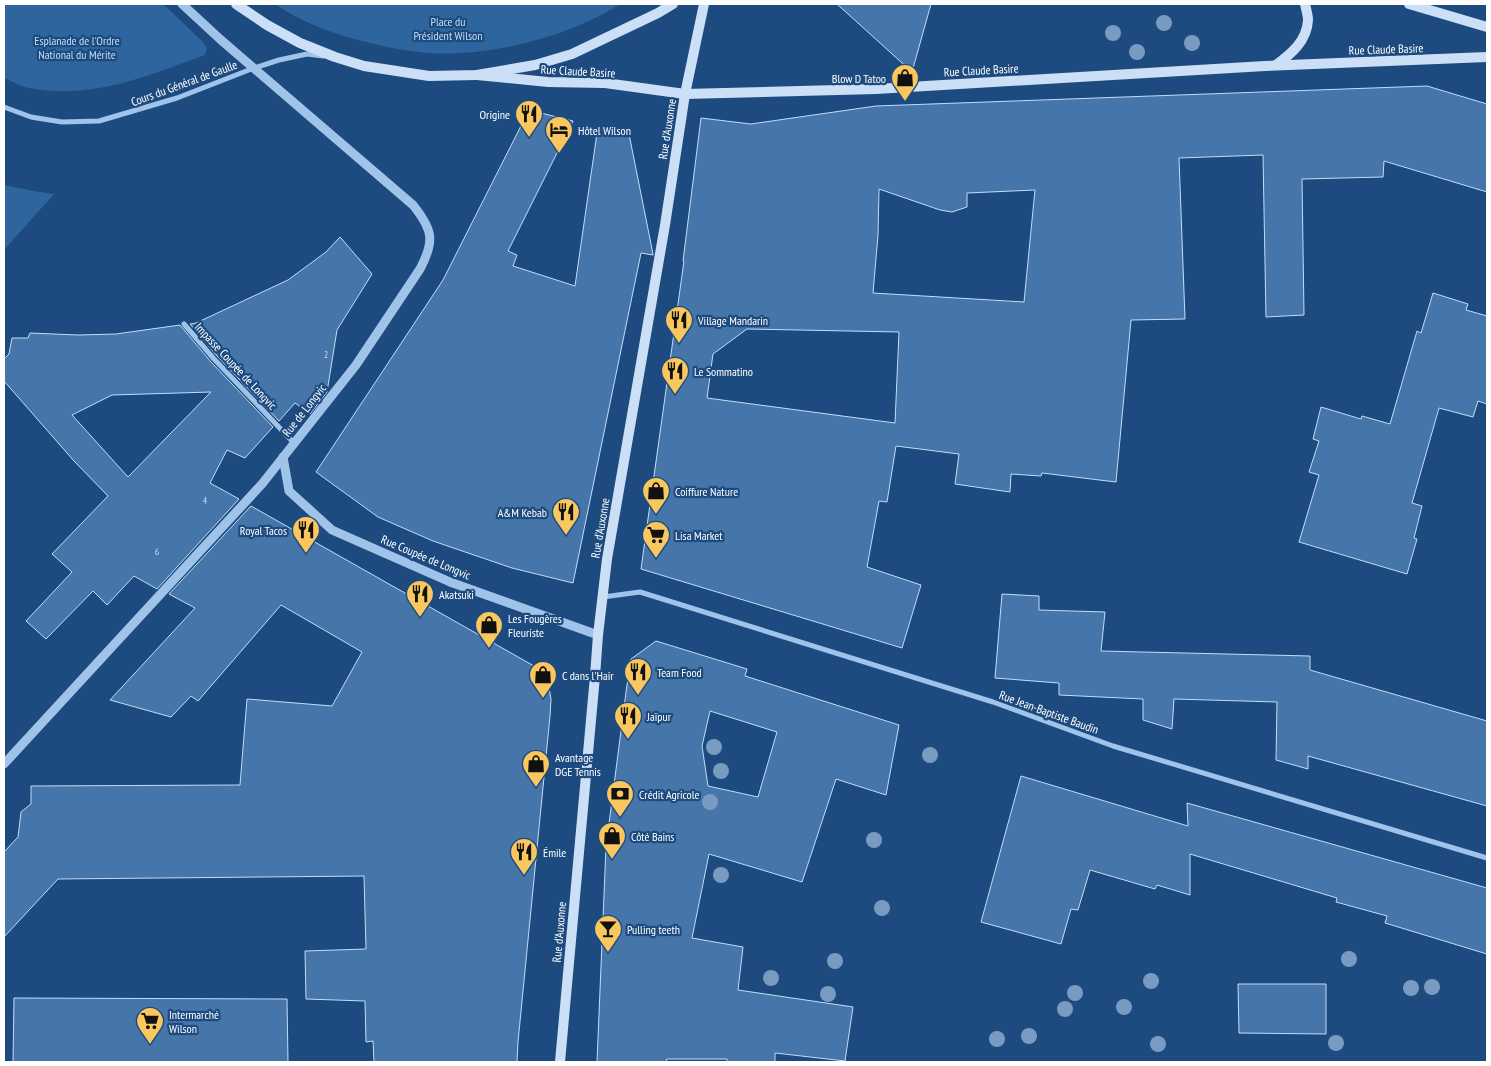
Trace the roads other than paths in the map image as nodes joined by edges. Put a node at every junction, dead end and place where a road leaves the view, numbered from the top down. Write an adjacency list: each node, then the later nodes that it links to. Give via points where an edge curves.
1 (182, 4): 11 (street)
2 (236, 4): 8 (main road, via 300,43)
3 (674, 4): 12 (main road, via 572,54 535,65)
4 (704, 4): 13 (main road, Rue d'Auxonne)
5 (1305, 4): 10 (main road, via 1308,20 1304,37 1294,52)
6 (1408, 4): 7 (main road)
7 (1487, 27)
8 (335, 57): 11 (street, via 307,54); 12 (main road, via 364,66 429,76)
9 (1487, 57): 10 (main road, Rue Claude Basire)
10 (1276, 65): 13 (main road, Rue Claude Basire, via 876,89)
11 (254, 68): 14 (street, Cours du Général de Gaulle, via 177,98 98,121 62,122 31,117); 16 (street, Rue de Longvic, via 413,205 430,234 429,252 420,269 356,365)
12 (477, 75): 13 (main road, Rue Claude Basire, via 548,82 605,83)
13 (685, 94): 18 (main road, Rue d'Auxonne)
14 (4, 107)
15 (184, 324): 16 (street, Impasse Coupée de Longvic)
16 (294, 443): 17 (street, Rue de Longvic)
17 (283, 457): 19 (street, Rue Coupée de Longvic, via 289,491 332,530 450,582); 20 (street, Rue de Longvic, via 262,484)
18 (603, 597): 19 (main road, Rue d'Auxonne); 21 (street, Rue Jean-Baptiste Baudin, via 640,592 992,702 1113,746)
19 (598, 635): 22 (main road, Rue d'Auxonne)
20 (4, 764)
21 (1487, 858)
22 (560, 1062)

